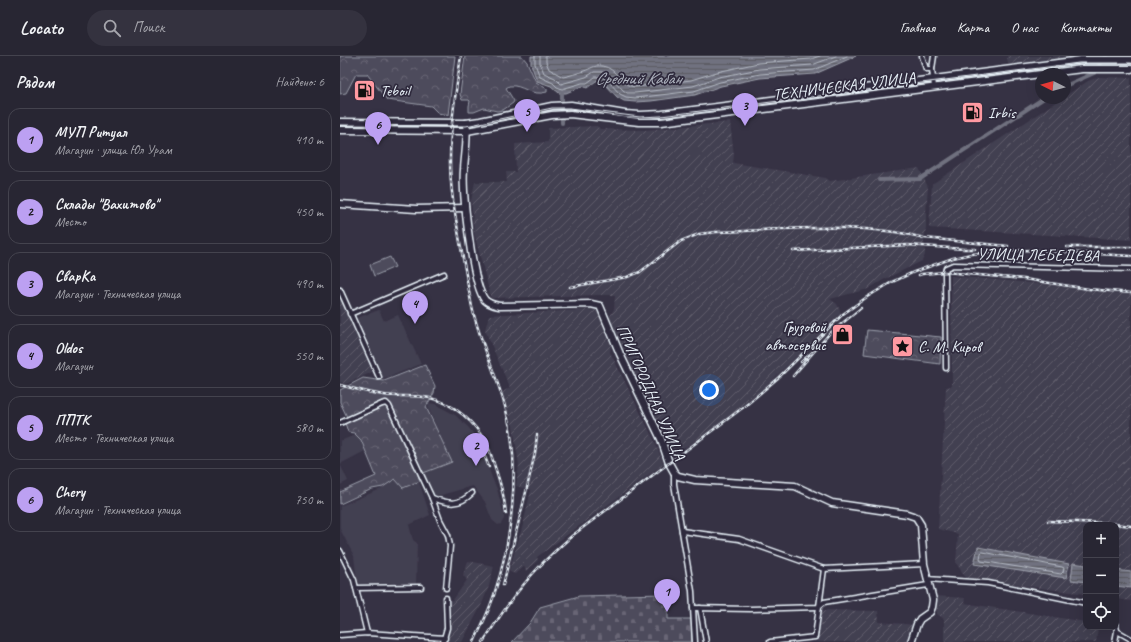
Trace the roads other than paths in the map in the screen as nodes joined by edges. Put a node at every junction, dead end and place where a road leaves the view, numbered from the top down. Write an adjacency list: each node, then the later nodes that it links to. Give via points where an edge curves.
1 (922, 56): 4 (street, via 926,69)
2 (934, 56): 4 (street)
3 (1131, 60): 8 (main road, ТЕХНИЧЕСКАЯ УЛИЦА, via 1081,60)
4 (932, 69): 8 (street)
5 (1131, 69): 6 (main road, ТЕХНИЧЕСКАЯ УЛИЦА)
6 (1071, 70)
7 (1035, 75): 9 (main road, ТЕХНИЧЕСКАЯ УЛИЦА)
8 (933, 78): 9 (street); 11 (main road, ТЕХНИЧЕСКАЯ УЛИЦА, via 662,114 626,114 570,105 552,106)
9 (934, 87): 13 (main road, ТЕХНИЧЕСКАЯ УЛИЦА, via 661,122 570,114)
10 (340, 122): 11 (main road, ТЕХНИЧЕСКАЯ УЛИЦА)
11 (466, 123): 13 (main road)
12 (340, 130): 13 (main road, ТЕХНИЧЕСКАЯ УЛИЦА)
13 (467, 131): 15 (main road, via 463,170)
14 (340, 204): 15 (main road)
15 (465, 208): 23 (main road, ПРИГОРОДНАЯ УЛИЦА, via 478,286 486,301 499,306 600,306)
16 (1131, 269): 20 (street, УЛИЦА ЛЕБЕДЕВА, via 953,265 946,268)
17 (444, 274): 19 (street)
18 (340, 290): 19 (street)
19 (350, 314): 21 (street)
20 (946, 368)
21 (379, 377)
22 (340, 423): 25 (street, via 382,404 390,406)
23 (674, 472): 26 (street, ПРИГОРОДНАЯ УЛИЦА); 28 (main road, via 684,478 695,480 795,486 832,503 916,517 921,526)
24 (472, 493): 25 (street, via 465,500 456,503)
25 (432, 498): 33 (street, via 449,541)
26 (682, 531): 29 (street, via 739,538); 37 (street, ПРИГОРОДНАЯ УЛИЦА)
27 (340, 551): 32 (street)
28 (924, 564): 29 (street); 30 (main road)
29 (824, 569): 36 (street)
30 (928, 582): 35 (street, via 988,584); 36 (street, via 824,602); 47 (main road, via 933,600 932,607 917,624)
31 (421, 587): 32 (street)
32 (356, 588): 40 (street)
33 (446, 588)
34 (446, 598): 43 (street, via 447,628)
35 (1083, 602)
36 (818, 607): 38 (street, via 750,610); 46 (street, via 815,637)
37 (693, 608): 38 (street); 44 (street, ПРИГОРОДНАЯ УЛИЦА)
38 (700, 608): 45 (street)
39 (1117, 631): 42 (street); 48 (street)
40 (367, 633): 41 (street); 43 (street)
41 (340, 635)
42 (1131, 638)
43 (444, 640)
44 (695, 642)
45 (706, 642)
46 (770, 642)
47 (911, 642)
48 (1115, 642)

